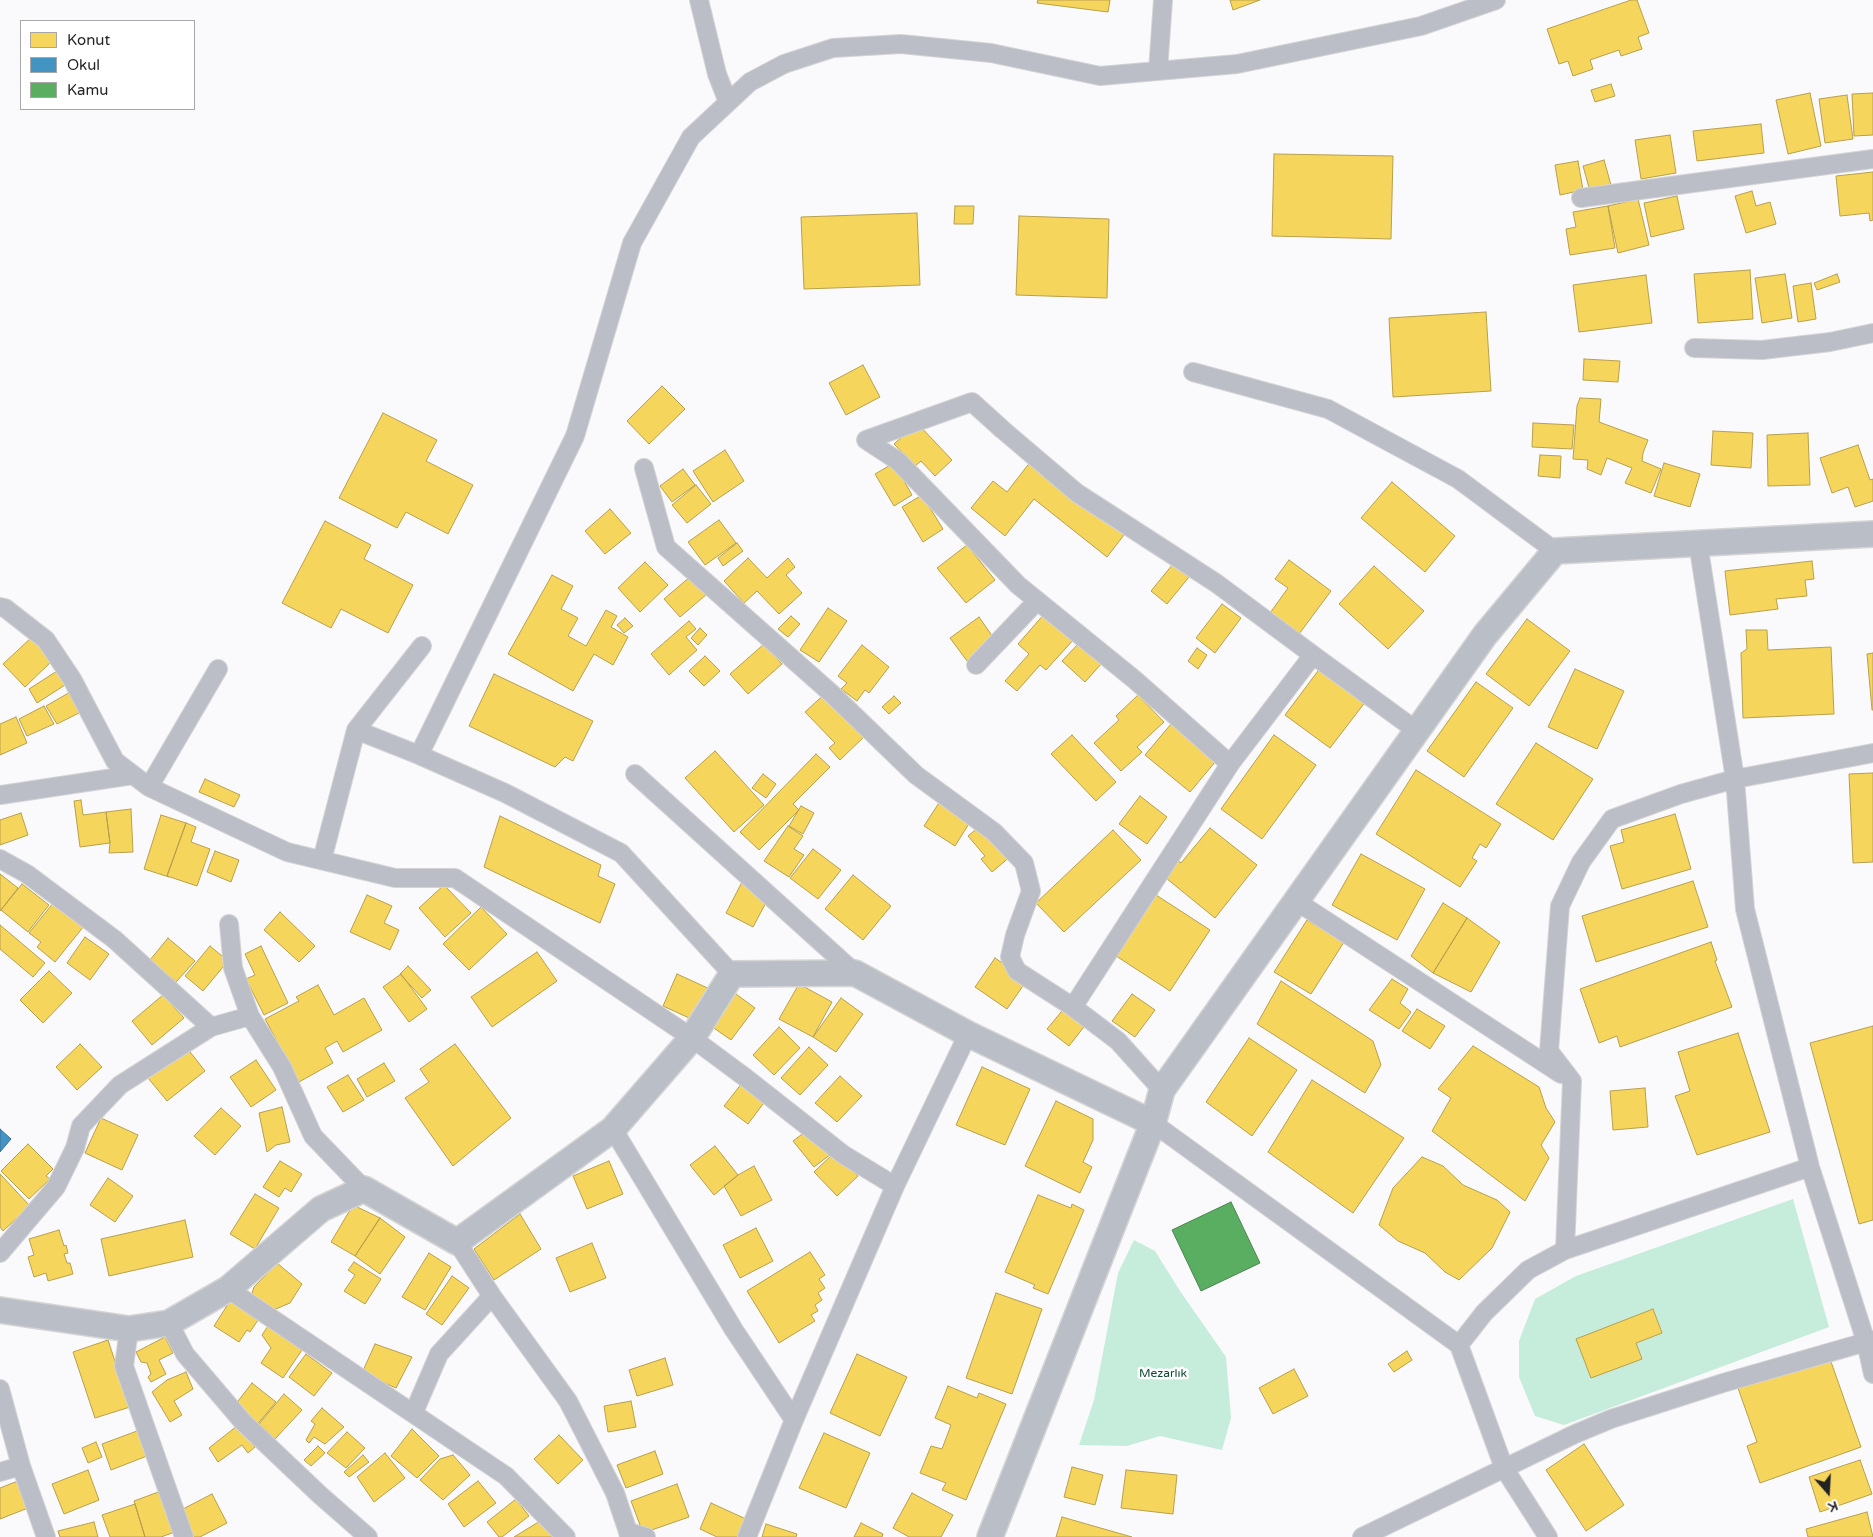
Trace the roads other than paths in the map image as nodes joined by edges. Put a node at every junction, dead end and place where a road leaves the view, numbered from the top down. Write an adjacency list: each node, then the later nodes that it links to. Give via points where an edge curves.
1 (699, 0): 5 (street, via 717,74)
2 (1163, 0): 4 (street)
3 (1495, 0): 4 (street, via 1421,26 1237,64)
4 (1158, 71): 5 (street, via 1100,76 991,53 901,44 833,48 784,64 750,82)
5 (728, 102): 24 (street, via 691,138 632,243 576,436)
6 (1873, 160): 7 (street)
7 (1581, 198)
8 (1873, 333): 9 (street, via 1762,350)
9 (1694, 348)
10 (1194, 372): 14 (street, via 1328,409 1458,479)
11 (644, 468): 37 (street, via 666,547 832,694 916,775 994,832 1024,863 1031,892 1010,956 1017,971)
12 (1873, 534): 13 (street)
13 (1698, 543): 14 (street); 28 (street)
14 (1555, 551): 22 (street, via 1485,635)
15 (1037, 601): 18 (street, via 898,461 866,440 972,402 1077,493 1216,583); 19 (street); 25 (street, via 1135,680)
16 (0, 607): 27 (street, via 46,640 72,679 115,761)
17 (422, 646): 21 (street)
18 (1313, 655): 22 (street); 25 (street)
19 (976, 665)
20 (218, 669): 29 (street)
21 (356, 730): 24 (street); 32 (street)
22 (1417, 732): 33 (street)
23 (1873, 753): 28 (street)
24 (419, 755): 35 (street, via 505,793 621,853)
25 (1230, 764): 37 (street)
26 (635, 774): 36 (street)
27 (133, 775): 29 (street); 30 (street)
28 (1735, 779): 42 (street, via 1681,794 1612,820 1582,862 1560,906 1549,1052); 46 (street, via 1745,909)
29 (149, 788): 32 (street, via 287,852)
30 (0, 795)
31 (0, 859): 39 (street, via 27,874 114,939)
32 (322, 860): 41 (street, via 395,878 455,878)
33 (1296, 901): 42 (street); 43 (street)
34 (229, 924): 38 (street, via 233,968)
35 (732, 974): 36 (street); 41 (street)
36 (855, 974): 40 (street)
37 (1073, 1007): 43 (street, via 1118,1041)
38 (250, 1016): 39 (street); 48 (street, via 282,1067 313,1136)
39 (210, 1027): 50 (street, via 120,1086 81,1126 76,1148 56,1187)
40 (968, 1034): 44 (street); 47 (street)
41 (692, 1038): 45 (street); 47 (street, via 844,1156)
42 (1572, 1081): 51 (street)
43 (1162, 1090): 44 (street)
44 (1153, 1123): 58 (street); 73 (street)
45 (613, 1129): 49 (street); 62 (street, via 734,1330)
46 (1810, 1167): 51 (street); 57 (street)
47 (895, 1186): 62 (street)
48 (364, 1189): 49 (street); 52 (street, via 320,1208)
49 (457, 1242): 53 (street)
50 (1, 1250)
51 (1565, 1250): 58 (street, via 1528,1270 1484,1312)
52 (228, 1289): 55 (street); 61 (street)
53 (492, 1296): 61 (street, via 438,1354); 66 (street, via 568,1401 615,1493)
54 (0, 1310): 56 (street)
55 (169, 1322): 56 (street); 69 (street, via 184,1354 243,1422)
56 (129, 1329): 68 (street, via 124,1366)
57 (1869, 1341): 59 (street); 64 (street, via 1611,1419)
58 (1459, 1345): 64 (street)
59 (1873, 1374)
60 (0, 1389): 63 (street)
61 (414, 1412): 70 (street, via 506,1476)
62 (794, 1420): 72 (street)
63 (21, 1466): 65 (street); 67 (street)
64 (1504, 1468): 74 (street); 75 (street)
65 (0, 1472)
66 (628, 1535): 71 (street)
67 (46, 1537)
68 (184, 1537)
69 (368, 1537)
70 (566, 1537)
71 (646, 1537)
72 (747, 1537)
73 (990, 1537)
74 (1362, 1537)
75 (1548, 1537)

